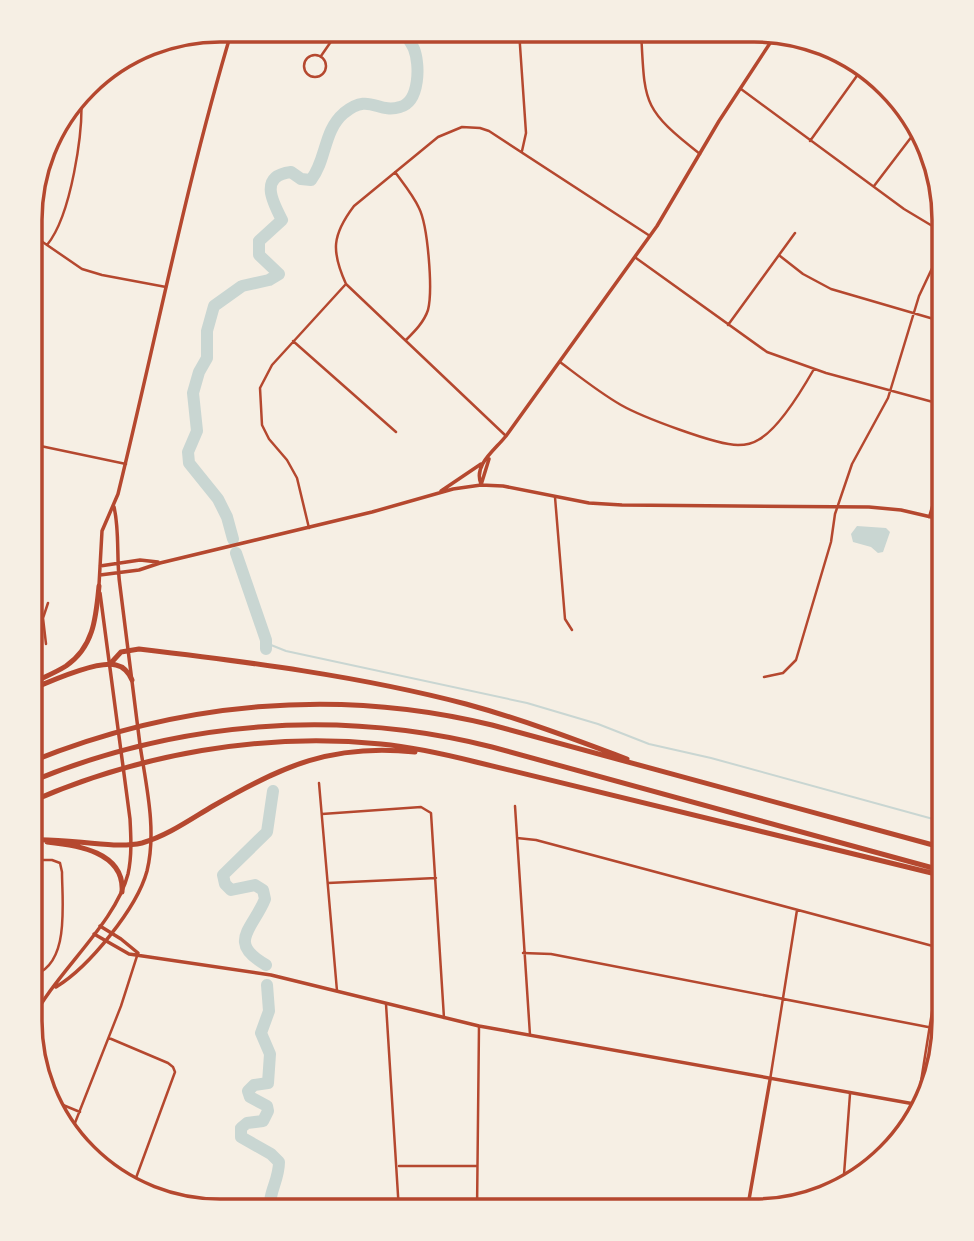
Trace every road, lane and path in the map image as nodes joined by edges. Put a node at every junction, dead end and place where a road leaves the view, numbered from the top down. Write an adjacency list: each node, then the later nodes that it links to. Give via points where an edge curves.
1 (229, 42): 25 (street)
2 (331, 42): 6 (street)
3 (520, 42): 12 (street, via 526,133)
4 (642, 42): 13 (street, via 649,104 664,124)
5 (770, 43): 8 (street)
6 (321, 57): 6 (street, via 326,63 324,73 309,76 303,67 305,60 311,55)
7 (857, 75): 11 (street)
8 (740, 88): 11 (street); 13 (street)
9 (82, 109): 20 (street, via 69,188 58,229)
10 (911, 137): 15 (street)
11 (810, 141): 15 (street)
12 (522, 151): 14 (street, via 489,131 462,127 438,137); 18 (street)
13 (700, 154): 18 (street)
14 (395, 172): 24 (street, via 354,206 338,231 335,248); 29 (street, via 419,206 427,249 428,309)
15 (874, 186): 16 (street)
16 (932, 226)
17 (795, 233): 21 (street)
18 (650, 236): 22 (street)
19 (42, 242): 20 (street)
20 (47, 245): 25 (street, via 92,272)
21 (780, 256): 26 (street, via 831,289); 28 (street)
22 (636, 258): 28 (street); 31 (street)
23 (932, 266): 26 (street)
24 (346, 284): 29 (street); 30 (street)
25 (166, 287): 40 (street)
26 (914, 314): 27 (street); 33 (street)
27 (932, 319)
28 (728, 325): 32 (street, via 767,352)
29 (406, 340): 36 (street)
30 (293, 341): 35 (street); 49 (street, via 265,376 260,408 265,433 297,478)
31 (560, 362): 32 (street, via 632,411 740,445 767,434); 36 (street)
32 (814, 369): 33 (street)
33 (891, 390): 34 (street); 44 (street, via 857,452)
34 (932, 402)
35 (396, 432)
36 (506, 436): 38 (street)
37 (42, 446): 40 (street)
38 (489, 457): 39 (street); 41 (street)
39 (482, 462): 41 (street); 42 (street)
40 (126, 464): 46 (street)
41 (481, 485): 42 (street); 43 (street)
42 (438, 493): 49 (street)
43 (555, 497): 44 (street, via 622,505); 58 (street, via 565,619)
44 (839, 506): 47 (street); 62 (street, via 796,660 783,673)
45 (932, 506): 47 (street)
46 (114, 507): 50 (street); 52 (street, via 103,526)
47 (929, 516): 48 (street)
48 (932, 517)
49 (309, 528): 51 (street)
50 (118, 563): 51 (street); 52 (street); 53 (street)
51 (160, 563): 53 (street)
52 (99, 566): 54 (street)
53 (118, 573): 54 (street); 60 (street)
54 (99, 575): 55 (street)
55 (99, 586): 61 (street); 63 (highway, via 94,626 82,650 64,667)
56 (48, 603): 57 (street)
57 (43, 618): 59 (street)
58 (572, 630)
59 (46, 644)
60 (128, 650): 61 (highway, via 117,654); 64 (street); 68 (highway, via 273,665 448,700 534,725)
61 (110, 664): 64 (highway, via 123,668); 65 (highway); 78 (street)
62 (764, 677)
63 (42, 678)
64 (132, 680): 76 (street)
65 (42, 685)
66 (42, 758): 68 (highway, via 176,718 253,706 328,704 467,720)
67 (464, 759): 71 (highway, via 372,743 260,743 139,765); 76 (highway, via 385,750 322,757 269,775); 82 (highway)
68 (663, 772): 79 (highway)
69 (42, 777): 81 (highway, via 91,759 190,734 291,724 380,727 492,747)
70 (319, 783): 73 (street)
71 (42, 797)
72 (515, 806): 74 (street)
73 (322, 814): 83 (street, via 426,808 433,817); 84 (street)
74 (517, 838): 86 (street); 93 (street)
75 (42, 840): 78 (highway)
76 (151, 840): 78 (highway); 88 (street, via 140,890)
77 (42, 842): 85 (highway, via 104,857 118,871)
78 (131, 845): 85 (street)
79 (932, 845)
80 (42, 860): 94 (street, via 60,863 62,872 59,947)
81 (932, 868)
82 (932, 873)
83 (436, 878): 84 (street); 101 (street)
84 (328, 883): 96 (street)
85 (122, 892): 87 (street)
86 (797, 910): 91 (street); 97 (street)
87 (99, 926): 88 (street); 89 (street)
88 (111, 932): 90 (street); 92 (street)
89 (94, 934): 90 (street); 95 (street)
90 (105, 940): 92 (street, via 126,953); 95 (street)
91 (932, 946)
92 (138, 953): 96 (street); 105 (street)
93 (523, 953): 97 (street, via 551,954); 104 (street)
94 (42, 972)
95 (54, 988): 99 (street)
96 (337, 991): 98 (street)
97 (782, 999): 103 (street); 106 (street)
98 (386, 1003): 101 (street); 114 (street)
99 (42, 1004)
100 (932, 1006): 103 (street)
101 (444, 1018): 102 (street)
102 (479, 1026): 104 (street); 113 (street)
103 (928, 1027): 107 (street)
104 (530, 1035): 106 (street)
105 (109, 1038): 111 (street); 116 (street, via 175,1070)
106 (770, 1080): 108 (street); 119 (street)
107 (920, 1085)
108 (849, 1094): 109 (street); 115 (street)
109 (912, 1104)
110 (64, 1105): 111 (street)
111 (80, 1112): 112 (street)
112 (75, 1123)
113 (477, 1166): 114 (street); 118 (street)
114 (398, 1167): 117 (street)
115 (845, 1174)
116 (136, 1178)
117 (399, 1199)
118 (477, 1199)
119 (749, 1199)

